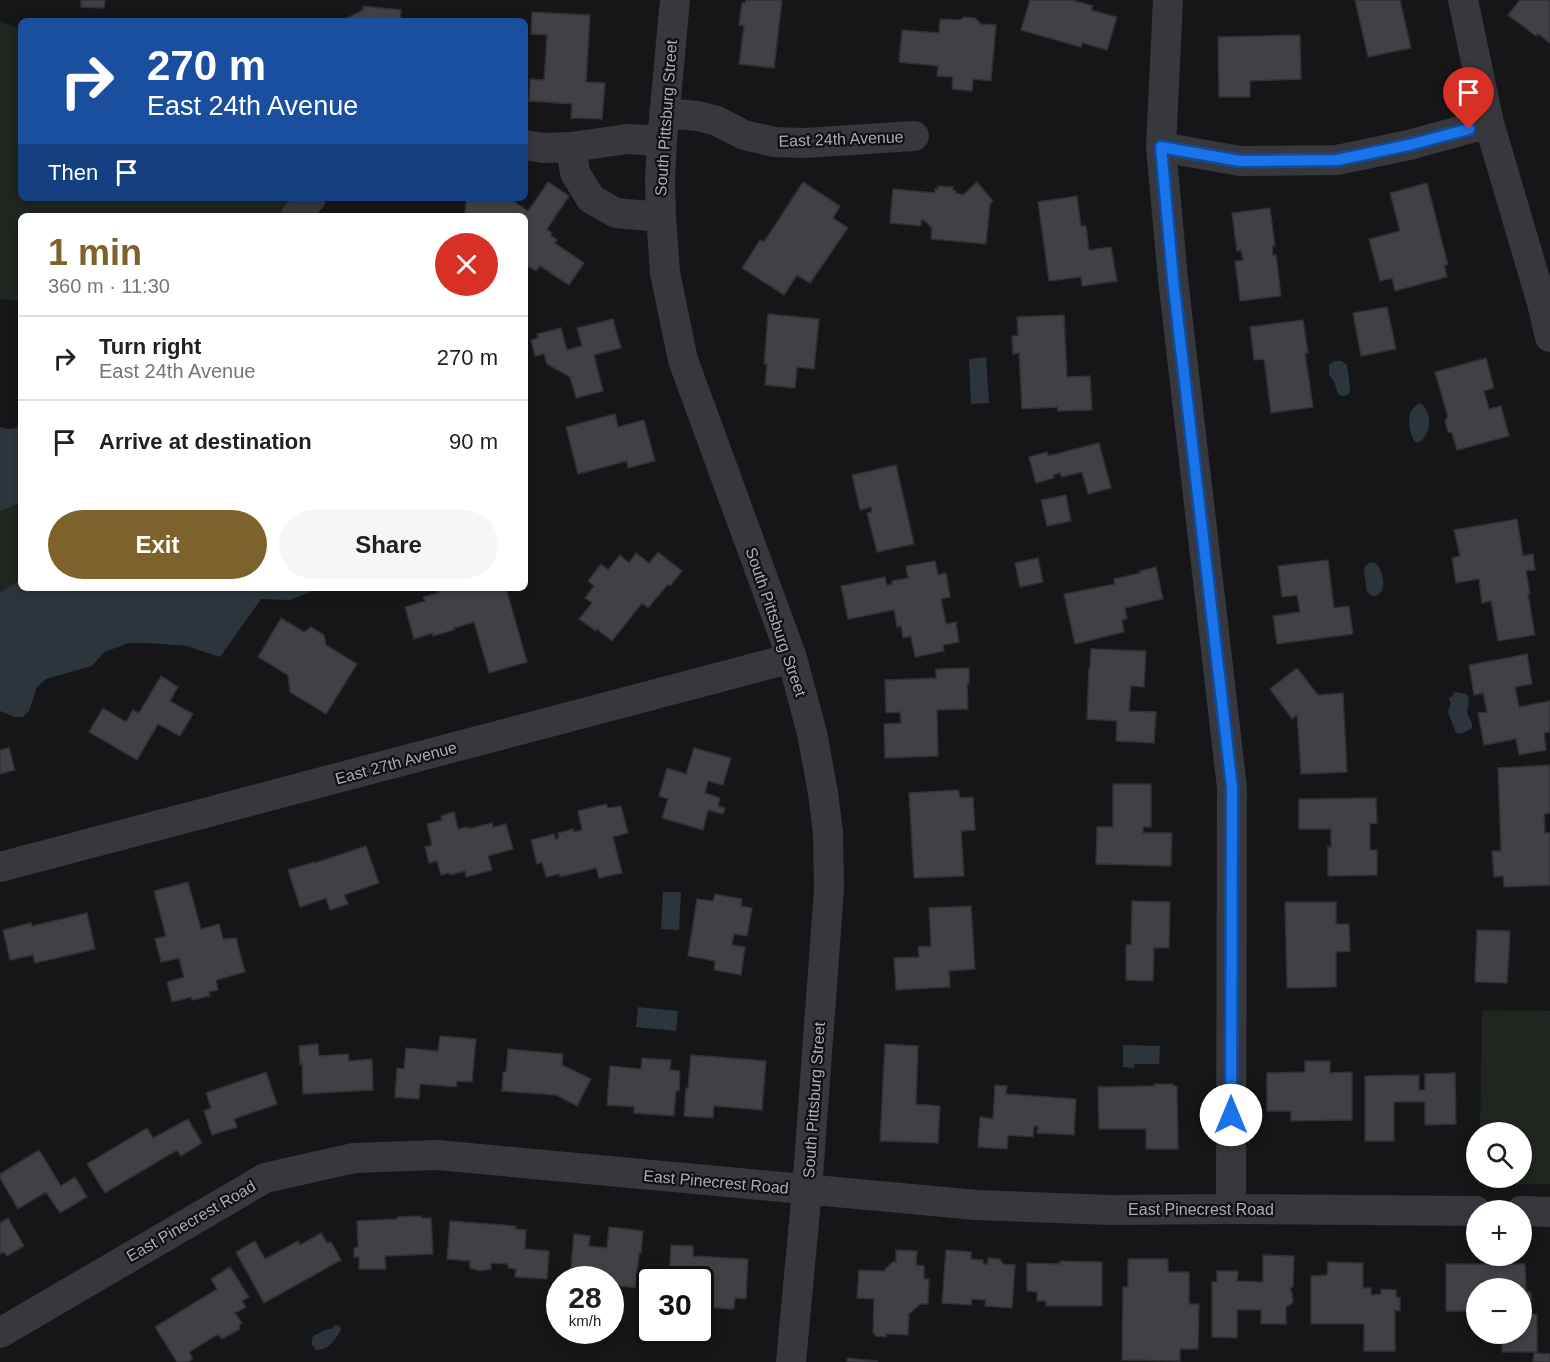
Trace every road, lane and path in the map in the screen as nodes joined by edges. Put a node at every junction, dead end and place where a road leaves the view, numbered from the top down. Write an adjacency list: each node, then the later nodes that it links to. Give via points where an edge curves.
1 (675, 0): 5 (street, South Pittsburg Street)
2 (1168, 0): 9 (street)
3 (1463, 0): 4 (street)
4 (1489, 123): 9 (street, via 1337,160 1240,161); 13 (street)
5 (663, 127): 6 (street, East 24th Avenue, via 698,116 744,135 774,142); 8 (street, East 24th Avenue, via 628,140); 12 (street, South Pittsburg Street)
6 (914, 136)
7 (528, 145): 8 (street, East 24th Avenue)
8 (570, 147): 12 (street, via 575,173 591,199 616,213)
9 (1161, 147): 18 (street, via 1232,788)
10 (308, 201): 11 (street)
11 (298, 213)
12 (660, 217): 15 (street, South Pittsburg Street, via 665,273 683,360)
13 (1546, 302): 14 (street)
14 (1550, 337)
15 (792, 658): 16 (street, East 27th Avenue); 17 (street, South Pittsburg Street, via 812,733 828,834 829,889)
16 (0, 867)
17 (807, 1190): 18 (street, East Pinecrest Road, via 976,1205); 22 (street, East Pinecrest Road, via 436,1155 354,1158 266,1178); 23 (street, South Pittsburg Street)
18 (1231, 1209): 19 (street, East Pinecrest Road)
19 (1466, 1211)
20 (1532, 1211): 21 (street)
21 (1550, 1212)
22 (0, 1333)
23 (790, 1362)

